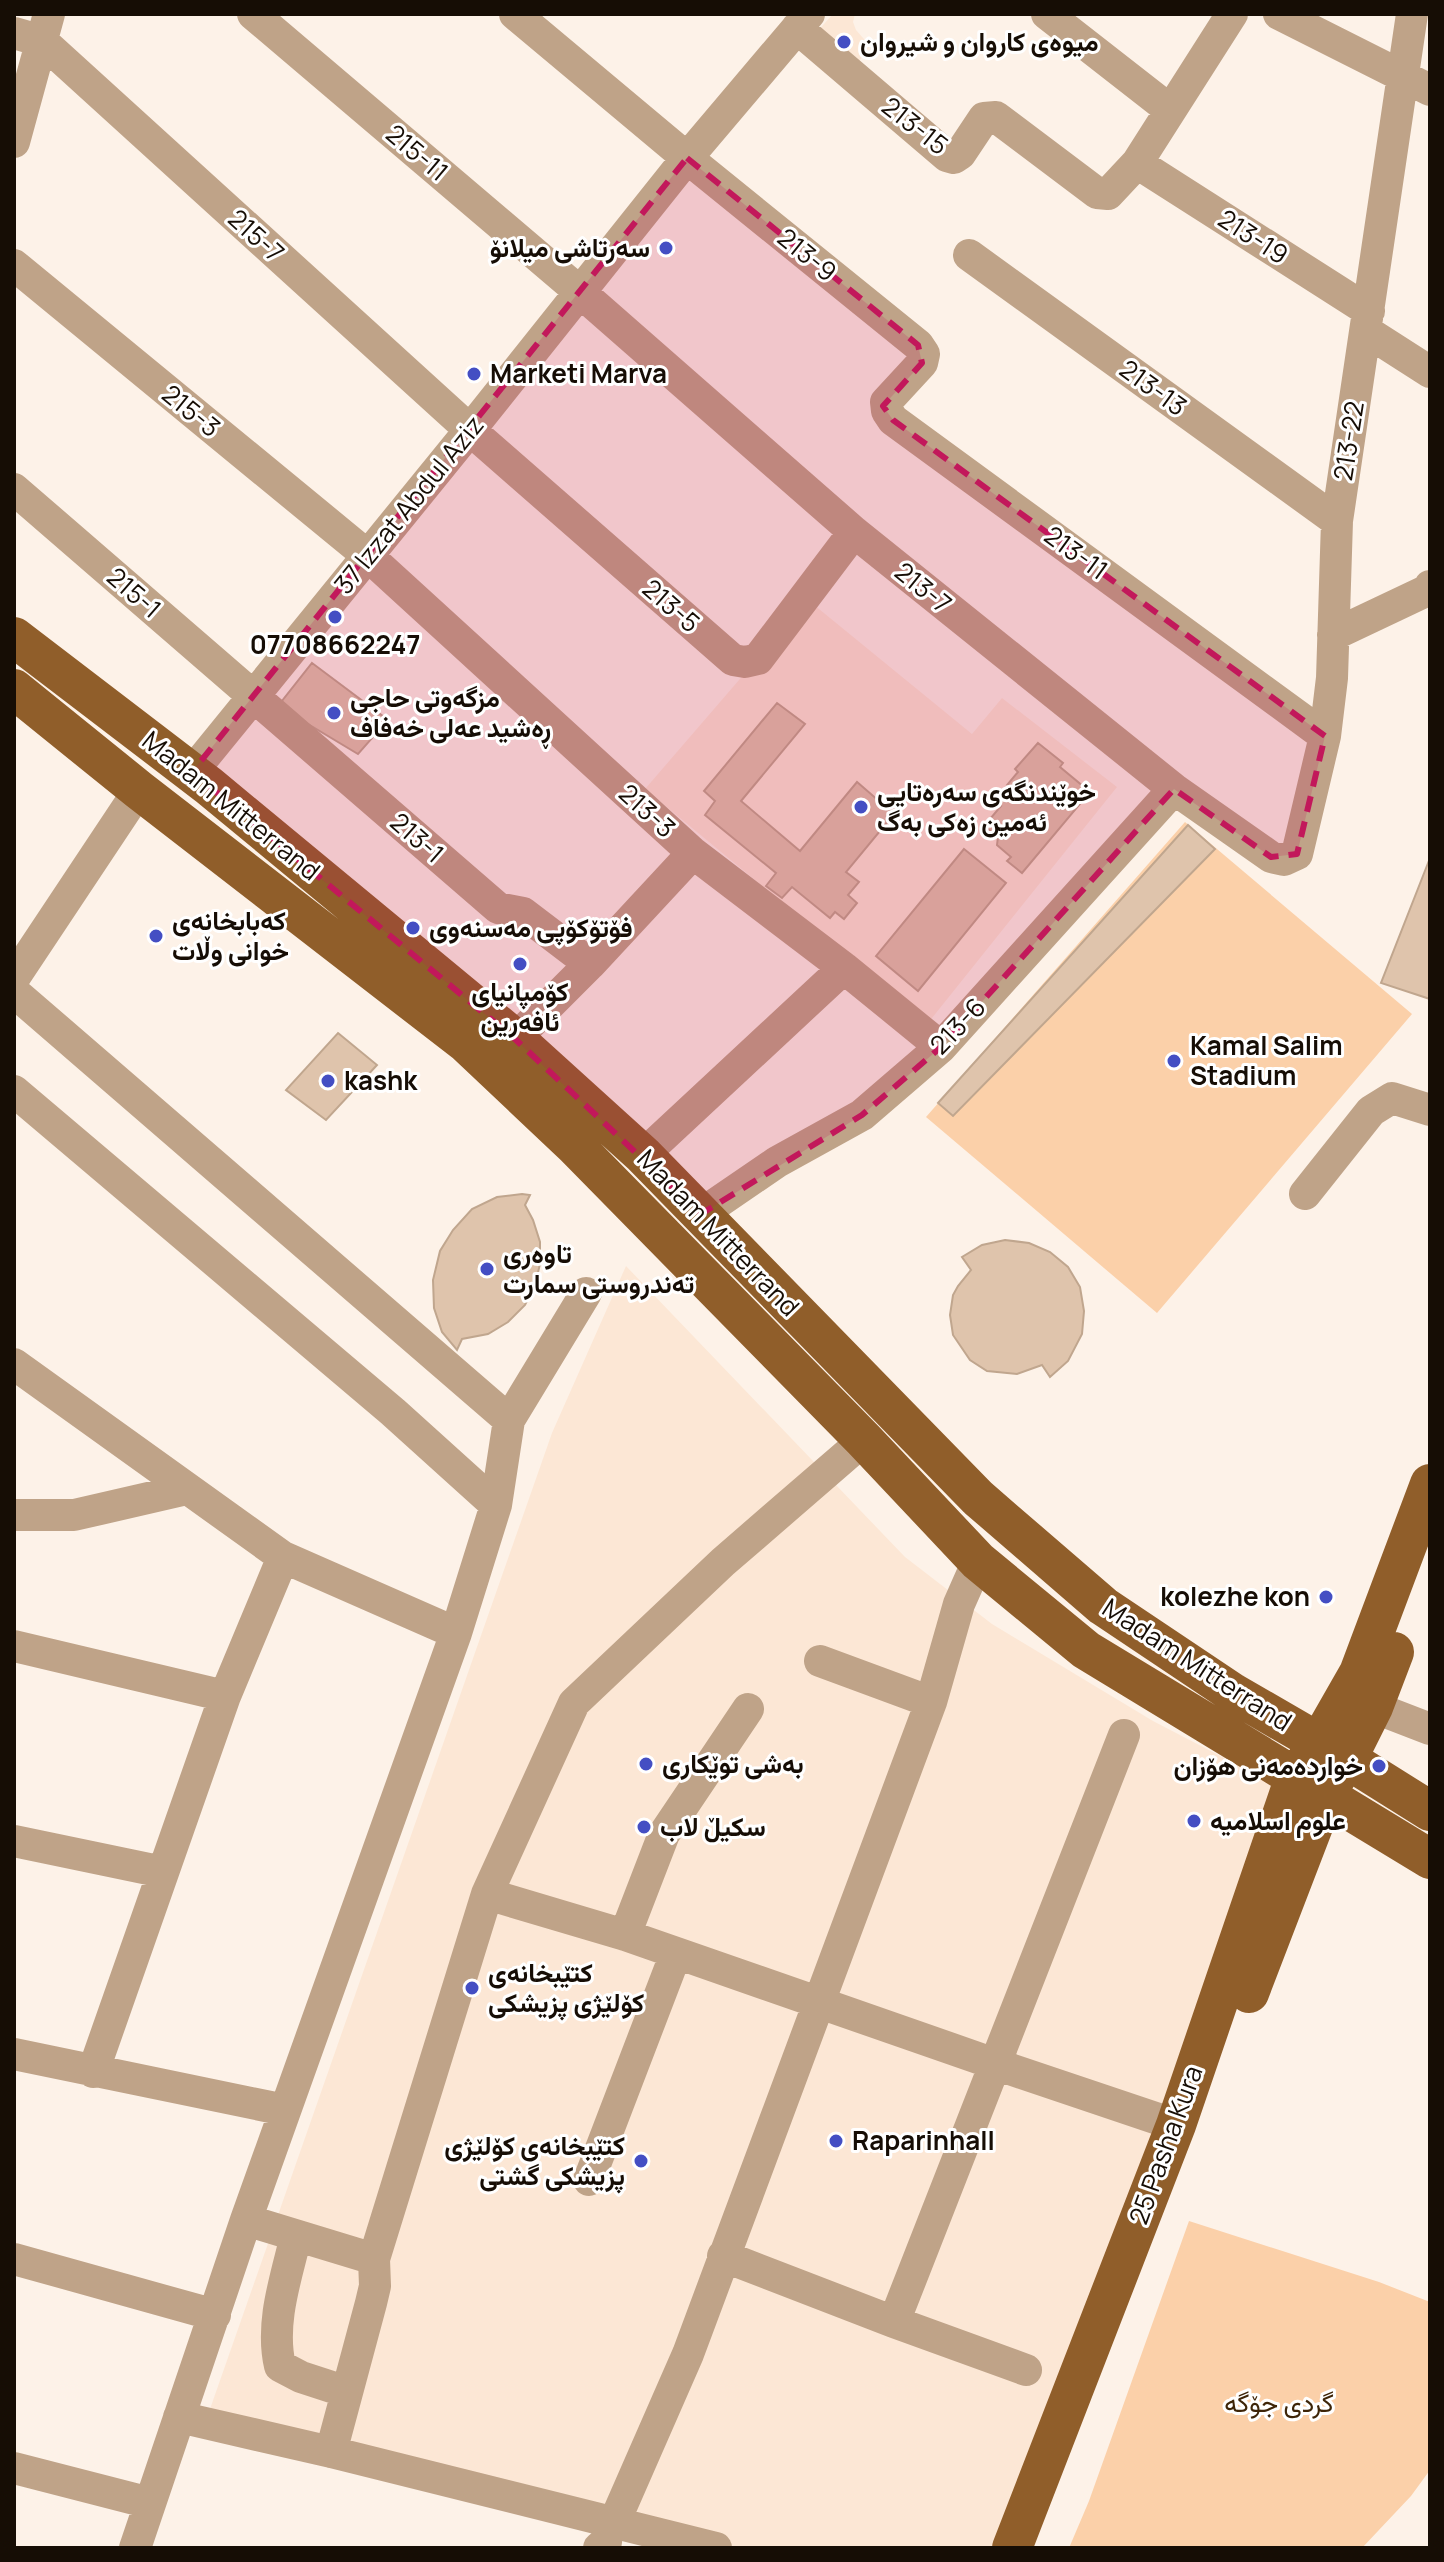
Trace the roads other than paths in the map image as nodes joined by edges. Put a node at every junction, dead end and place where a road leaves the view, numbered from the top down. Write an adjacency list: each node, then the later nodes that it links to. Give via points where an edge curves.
1 (253, 14): 16 (street, 215-11)
2 (515, 14): 12 (street, 213-9)
3 (1047, 14): 10 (street)
4 (1232, 14): 10 (street)
5 (1279, 14): 9 (street)
6 (1412, 14): 9 (street, 213-22)
7 (806, 18): 12 (street, 37 Izzat Abdul Aziz); 13 (street, 213-15, via 947,156 960,154 984,118 996,117 1097,193 1108,194)
8 (35, 29): 11 (street); 20 (street, 215-7)
9 (1417, 83): 17 (street, 213-22)
10 (1170, 110): 13 (street)
11 (14, 142)
12 (687, 158): 16 (street, 37 Izzat Abdul Aziz); 18 (street, 213-9)
13 (1137, 163): 17 (street, 213-19)
14 (969, 255): 22 (street, 213-13)
15 (14, 265): 24 (street, 215-3)
16 (580, 292): 20 (street, 37 Izzat Abdul Aziz); 23 (street, 213-7)
17 (1367, 321): 19 (street, 213-19); 22 (street, 213-22)
18 (924, 354): 30 (street, 213-11, via 922,363 886,402 893,420)
19 (1430, 372)
20 (470, 430): 23 (street, 213-5, via 733,660 758,659); 24 (street, 37 Izzat Abdul Aziz)
21 (14, 489): 29 (street, 215-1)
22 (1337, 521): 26 (street, 213-22)
23 (854, 532): 32 (street, 213-7)
24 (368, 556): 29 (street, 37 Izzat Abdul Aziz); 34 (street, 213-3)
25 (1429, 588): 26 (street)
26 (1333, 635): 30 (street, 213-22)
27 (14, 637): 31 (main road, Madam Mitterrand)
28 (14, 689): 33 (main road, Madam Mitterrand)
29 (253, 697): 31 (street, 37 Izzat Abdul Aziz); 36 (street, 213-1, via 498,908 523,913)
30 (1325, 736): 35 (street, 213-22, via 1297,854)
31 (192, 772): 40 (main road, Madam Mitterrand)
32 (1174, 789): 35 (street, 213-7, via 1271,857); 41 (street, 213-6)
33 (139, 790): 38 (street); 50 (main road, Madam Mitterrand, via 466,1043 575,1146)
34 (693, 853): 36 (street); 37 (street, 213-3)
35 (1284, 860)
36 (590, 964): 40 (street)
37 (844, 968): 41 (street, 213-3); 44 (street)
38 (14, 978)
39 (14, 992): 49 (street)
40 (515, 1039): 44 (main road, Madam Mitterrand)
41 (941, 1047): 46 (street, 213-6, via 862,1115 777,1162)
42 (14, 1091): 53 (street)
43 (1430, 1110): 45 (street, via 1392,1098 1371,1111)
44 (643, 1155): 46 (main road, Madam Mitterrand)
45 (1305, 1194)
46 (701, 1214): 67 (main road, Madam Mitterrand, via 978,1498 1103,1606 1233,1693)
47 (586, 1293): 49 (street)
48 (14, 1364): 52 (street)
49 (509, 1420): 53 (street)
50 (864, 1440): 57 (main road, Madam Mitterrand); 73 (street, via 723,1562 574,1703)
51 (1430, 1484): 67 (main road)
52 (187, 1489): 54 (street, via 74,1515); 56 (street)
53 (496, 1505): 58 (street)
54 (14, 1515)
55 (1430, 1554): 63 (main road)
56 (283, 1557): 58 (street); 61 (street)
57 (978, 1561): 62 (street, via 959,1604); 68 (main road, Madam Mitterrand, via 1086,1650)
58 (456, 1633): 80 (street)
59 (14, 1646): 61 (street)
60 (820, 1661): 62 (street)
61 (225, 1696): 72 (street)
62 (931, 1702): 76 (street)
63 (1373, 1707): 65 (street); 67 (main road)
64 (748, 1709): 74 (street, via 664,1834)
65 (1430, 1729)
66 (1124, 1735): 78 (street)
67 (1333, 1751): 68 (main road, 25 Pasha Kura); 69 (main road, Madam Mitterrand)
68 (1310, 1786): 71 (main road, Madam Mitterrand); 81 (main road, 25 Pasha Kura); 100 (main road, 25 Pasha Kura, via 1203,2112)
69 (1430, 1811)
70 (14, 1841): 72 (street)
71 (1430, 1859)
72 (163, 1872): 79 (street)
73 (487, 1894): 74 (street); 87 (street)
74 (625, 1935): 75 (street)
75 (676, 1953): 76 (street); 82 (street)
76 (817, 2003): 78 (street); 85 (street)
77 (14, 2054): 79 (street)
78 (995, 2064): 81 (street); 89 (street)
79 (93, 2072): 80 (street)
80 (285, 2110): 83 (street)
81 (1176, 2125): 99 (main road, 25 Pasha Kura)
82 (589, 2180)
83 (246, 2220): 84 (street); 88 (street)
84 (296, 2236): 87 (street); 91 (street, via 276,2323 280,2366)
85 (723, 2256): 89 (street); 96 (street, via 688,2354)
86 (14, 2259): 88 (street)
87 (374, 2259): 91 (street, via 375,2286)
88 (215, 2315): 92 (street)
89 (894, 2322): 90 (street)
90 (1026, 2370)
91 (347, 2392): 93 (street)
92 (179, 2417): 93 (street); 95 (street)
93 (331, 2452): 96 (street, via 580,2514)
94 (14, 2468): 95 (street)
95 (150, 2503): 97 (street)
96 (608, 2540): 98 (street)
97 (135, 2548)
98 (716, 2548)
99 (1012, 2548)
100 (1041, 2548)

